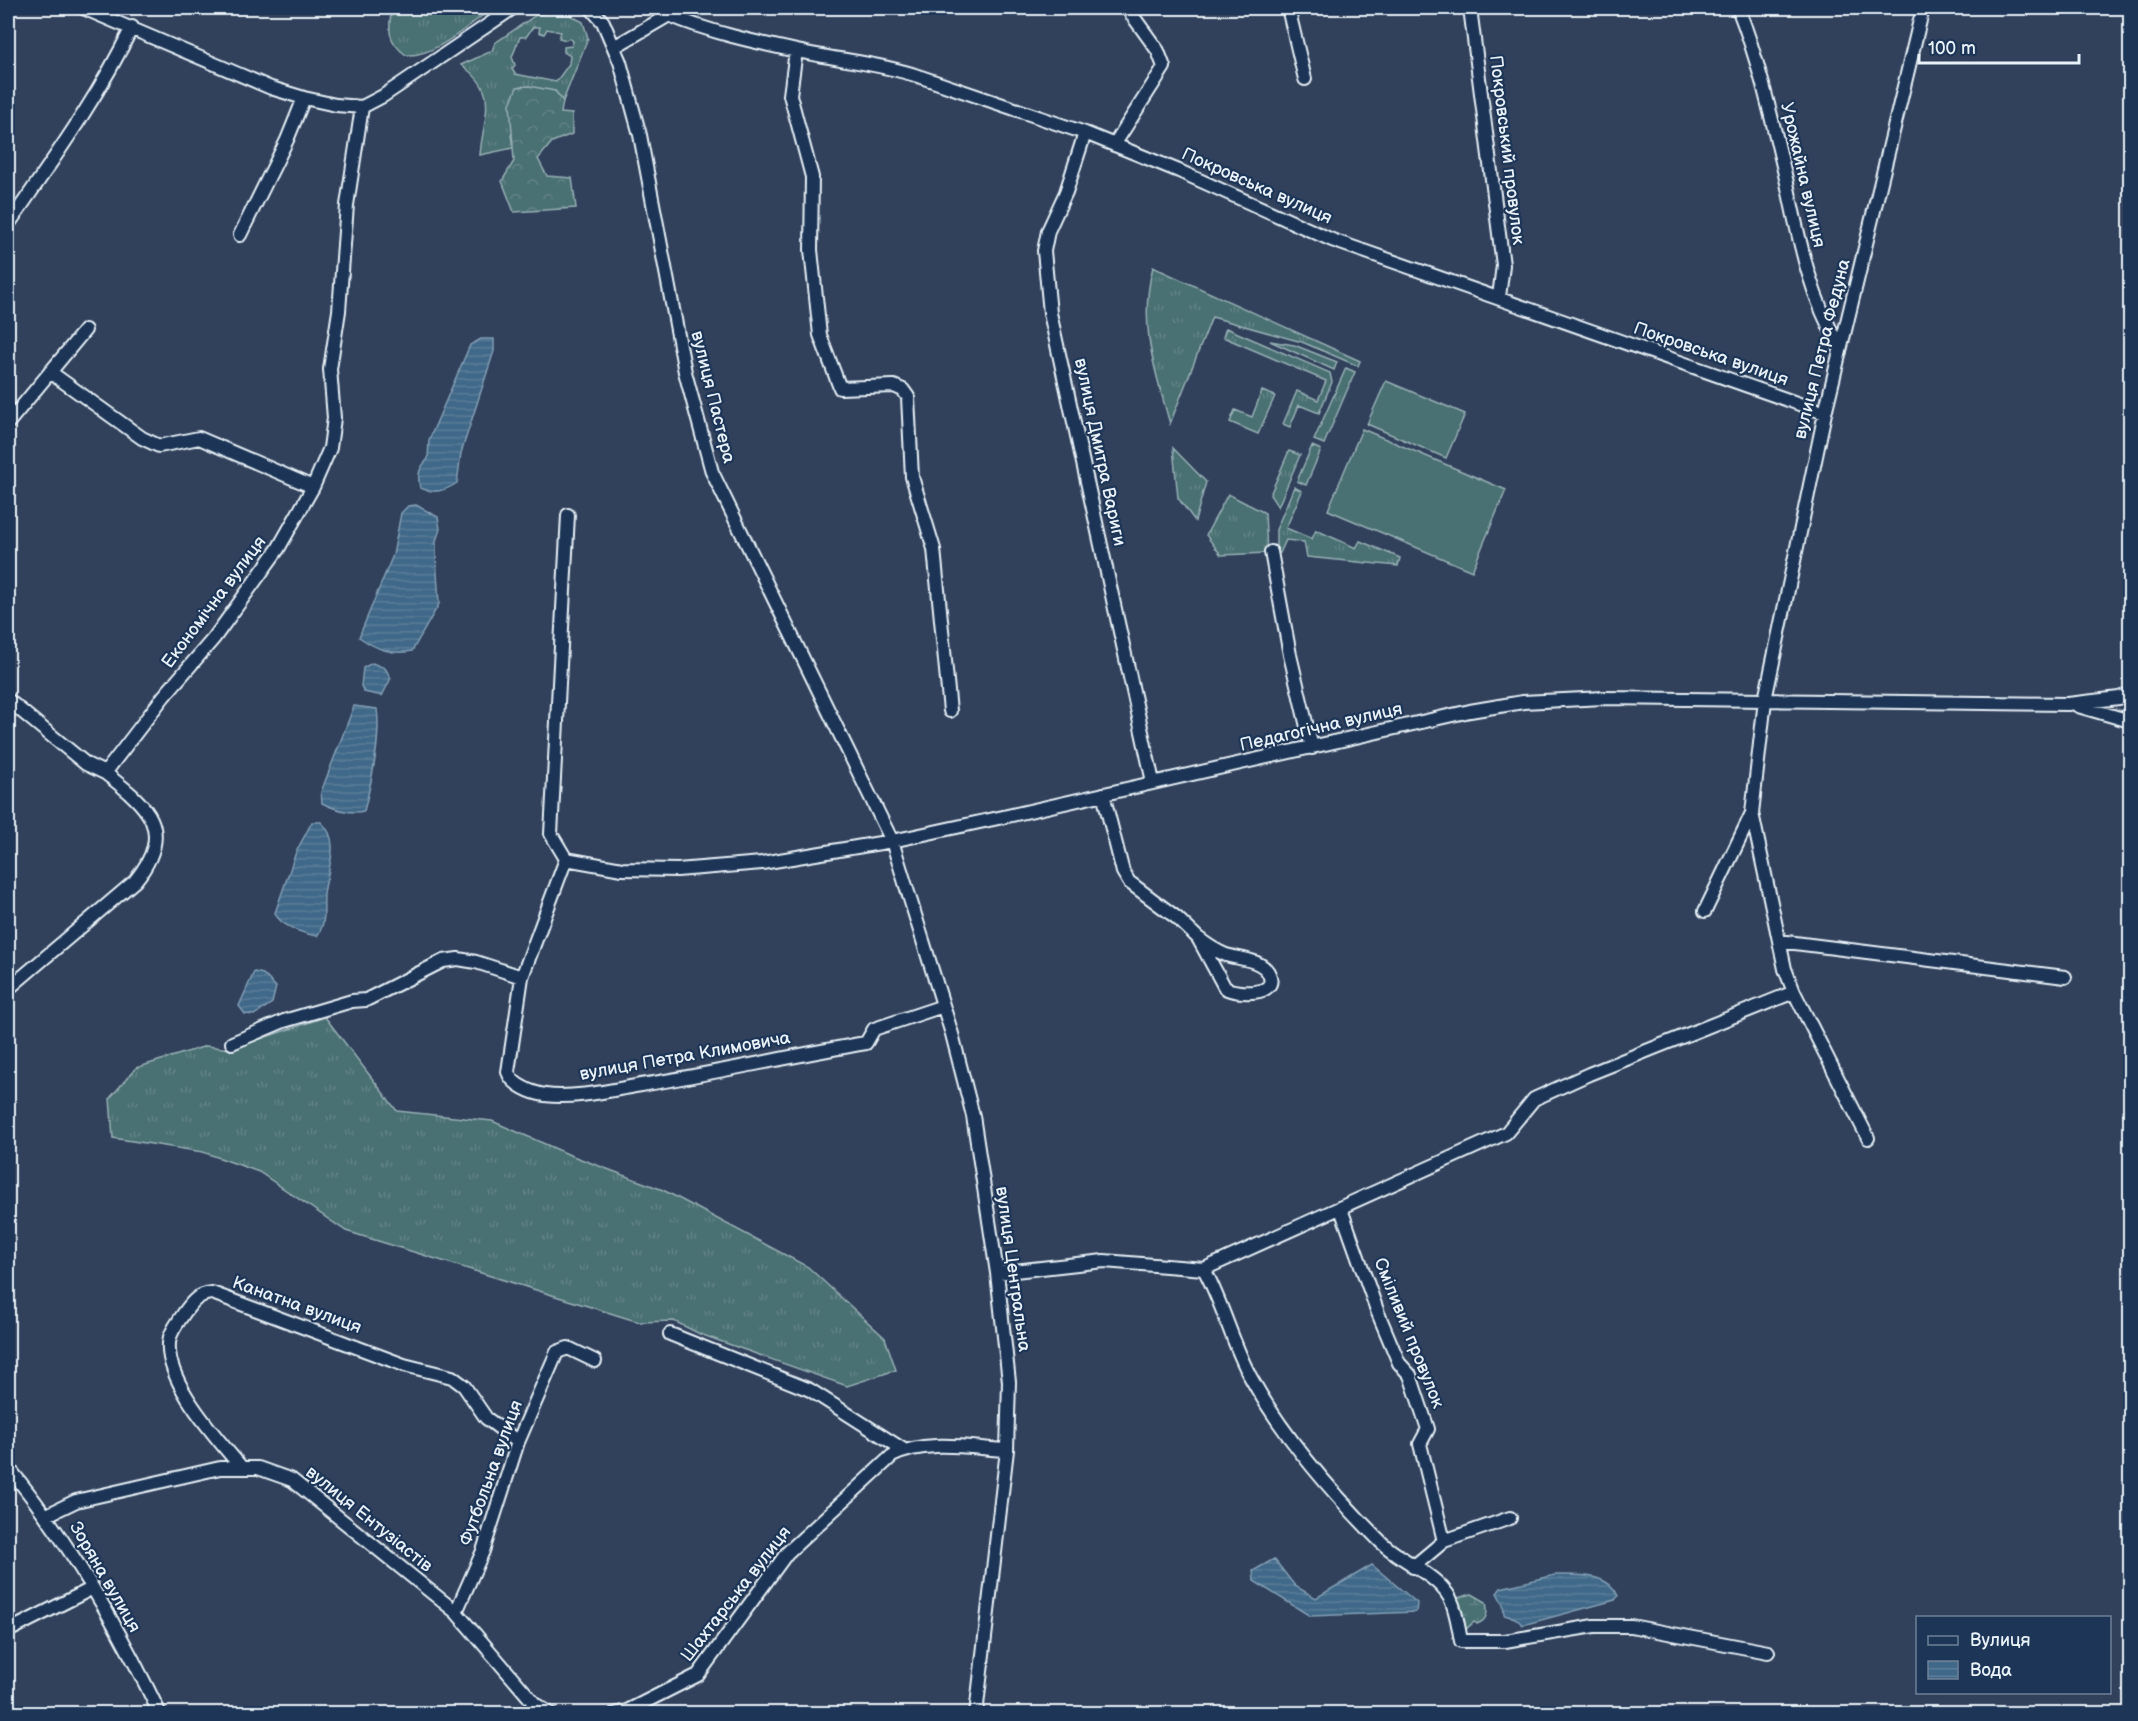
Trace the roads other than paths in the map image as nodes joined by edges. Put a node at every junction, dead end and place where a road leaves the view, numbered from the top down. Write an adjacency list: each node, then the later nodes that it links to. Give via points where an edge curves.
1 (82, 8): 11 (street)
2 (513, 8): 17 (street, via 383,96)
3 (591, 8): 12 (street, вулиця Пастера)
4 (604, 8): 12 (street)
5 (1127, 8): 19 (street, via 1158,51 1164,67)
6 (1288, 8): 15 (street)
7 (1470, 8): 22 (street, Покровський провулок, via 1503,265)
8 (1738, 8): 24 (street, Урожайна вулиця, via 1755,50 1804,262)
9 (1923, 8): 24 (street, вулиця Петра Федуна)
10 (667, 11): 13 (street); 14 (street, Покровська вулиця, via 692,25)
11 (132, 27): 16 (street); 20 (street, via 78,123)
12 (608, 33): 13 (street, вулиця Пастера)
13 (614, 47): 42 (street, вулиця Пастера, via 640,135 686,372 712,472)
14 (796, 51): 18 (street, Покровська вулиця, via 896,68); 35 (street, via 790,95 812,177 811,250 820,335 840,388 894,386 908,397 912,477 934,549)
15 (1305, 78)
16 (304, 98): 17 (street); 21 (street)
17 (362, 106): 28 (street, Економічна вулиця, via 330,369 333,433)
18 (1085, 133): 19 (street, Покровська вулиця); 39 (street, вулиця Дмитра Вариги, via 1066,192 1048,231 1044,273)
19 (1114, 145): 22 (street, Покровська вулиця, via 1332,240)
20 (8, 225)
21 (240, 235)
22 (1498, 297): 26 (street, Покровська вулиця)
23 (85, 330): 25 (street)
24 (1840, 347): 26 (street, вулиця Петра Федуна)
25 (50, 372): 27 (street); 28 (street, via 159,446 199,438)
26 (1825, 413): 33 (street, вулиця Петра Федуна)
27 (8, 423)
28 (313, 487): 38 (street, Економічна вулиця, via 246,595)
29 (568, 515): 43 (street, via 551,834)
30 (1270, 552): 37 (street)
31 (2130, 694): 34 (street)
32 (8, 700): 38 (street, via 86,764)
33 (1765, 700): 34 (street, Педагогічна вулиця); 37 (street, Педагогічна вулиця, via 1604,698 1523,702); 41 (street, вулиця Петра Федуна)
34 (2068, 704): 36 (street)
35 (950, 711)
36 (2130, 721)
37 (1312, 748): 39 (street, Педагогічна вулиця)
38 (105, 773): 49 (street, via 142,803 154,831 154,850 135,881)
39 (1153, 782): 40 (street, Педагогічна вулиця)
40 (1103, 794): 42 (street, Педагогічна вулиця); 45 (street, via 1129,882)
41 (1752, 813): 44 (street); 46 (street)
42 (892, 841): 43 (street, via 762,863 677,870 622,869); 51 (street, вулиця Центральна)
43 (566, 859): 47 (street, вулиця Петра Климовича)
44 (1704, 910)
45 (1198, 938): 45 (street, via 1225,988 1243,994 1265,988 1269,974 1263,967 1227,955)
46 (1779, 941): 48 (street); 50 (street)
47 (522, 977): 51 (street, вулиця Петра Климовича, via 508,1072 516,1084 545,1095 608,1090 866,1043 874,1029); 52 (street, via 458,958 443,961 366,1000 284,1021)
48 (2065, 977)
49 (8, 989)
50 (1794, 992): 53 (street); 54 (street, via 1534,1099 1506,1133)
51 (943, 1006): 56 (street, вулиця Центральна, via 973,1116)
52 (232, 1043)
53 (1868, 1137)
54 (1341, 1209): 55 (street); 66 (street, Сміливий провулок, via 1378,1313 1399,1363 1410,1375 1428,1429 1420,1444)
55 (1204, 1269): 56 (street, via 1104,1261); 67 (street, via 1250,1378 1273,1413 1317,1472 1381,1542)
56 (997, 1273): 61 (street, вулиця Центральна, via 1009,1382)
57 (670, 1334): 60 (street, via 810,1390)
58 (595, 1361): 59 (street, Футбольна вулиця, via 568,1348 557,1352)
59 (518, 1442): 63 (street, Канатна вулиця, via 486,1418 464,1386 452,1377 404,1365 212,1293 202,1294 174,1329 170,1338 171,1359 178,1380 202,1418); 69 (street, Футбольна вулиця, via 483,1551)
60 (904, 1450): 61 (street, Шахтарська вулиця, via 933,1446); 76 (street, Шахтарська вулиця, via 874,1471 787,1553 698,1675 627,1711)
61 (1007, 1450): 77 (street, вулиця Центральна)
62 (8, 1467): 64 (street, Зоряна вулиця)
63 (241, 1467): 64 (street, вулиця Ентузіастів, via 220,1468 76,1501); 69 (street, вулиця Ентузіастів, via 258,1468 292,1480)
64 (47, 1515): 68 (street, Зоряна вулиця)
65 (1510, 1518): 66 (street)
66 (1444, 1541): 67 (street)
67 (1413, 1567): 71 (street, via 1440,1585 1453,1603 1461,1641 1504,1641 1594,1626 1631,1626)
68 (91, 1589): 70 (street); 73 (street, Зоряна вулиця)
69 (456, 1612): 72 (street, вулиця Ентузіастів)
70 (8, 1631)
71 (1768, 1652)
72 (536, 1704): 74 (street); 75 (street, вулиця Ентузіастів)
73 (160, 1713)
74 (524, 1713)
75 (552, 1713)
76 (614, 1713)
77 (976, 1713)

